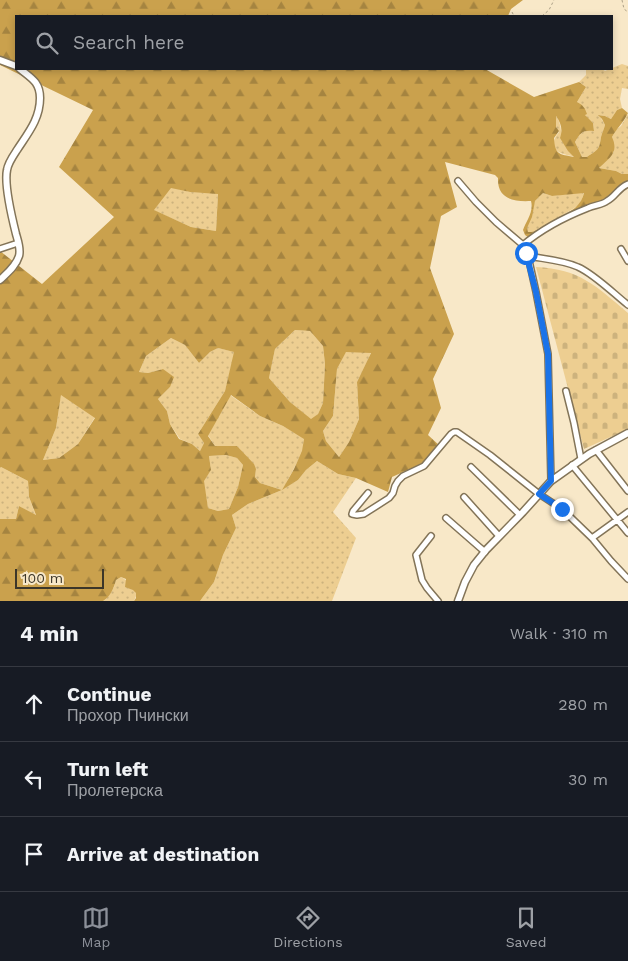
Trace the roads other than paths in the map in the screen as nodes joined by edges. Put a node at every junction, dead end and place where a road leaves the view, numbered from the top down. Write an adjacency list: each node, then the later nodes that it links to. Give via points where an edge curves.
1 (0, 60): 2 (street)
2 (15, 66)
3 (21, 70): 6 (street, via 38,86 40,100 35,122 7,169 6,180)
4 (458, 181): 7 (street, via 496,222)
5 (628, 184): 7 (street, via 606,202 558,222)
6 (18, 243): 8 (street); 12 (street, via 19,257)
7 (523, 245): 10 (street)
8 (0, 249)
9 (621, 249): 11 (street)
10 (528, 256): 13 (street, via 577,267 591,274); 20 (street, via 548,354)
11 (628, 261)
12 (0, 280)
13 (628, 305)
14 (566, 391): 17 (street)
15 (628, 432): 16 (street)
16 (596, 450): 17 (street); 21 (street)
17 (581, 459): 18 (street)
18 (572, 465): 20 (street); 28 (street)
19 (471, 467): 26 (street)
20 (551, 481): 23 (street)
21 (628, 491)
22 (368, 493): 23 (street, via 352,514 364,514 389,498 403,476 424,466 455,432 490,454)
23 (539, 494): 26 (street); 32 (street, via 562,509)
24 (464, 497): 31 (street)
25 (628, 512): 28 (street)
26 (520, 515): 31 (street)
27 (446, 518): 33 (street)
28 (616, 519): 29 (street); 32 (street)
29 (628, 533)
30 (431, 536): 35 (street, via 416,555 422,580)
31 (500, 536): 33 (street)
32 (592, 538): 34 (street)
33 (485, 552): 36 (street, via 474,565)
34 (628, 579)
35 (438, 601)
36 (458, 601)

